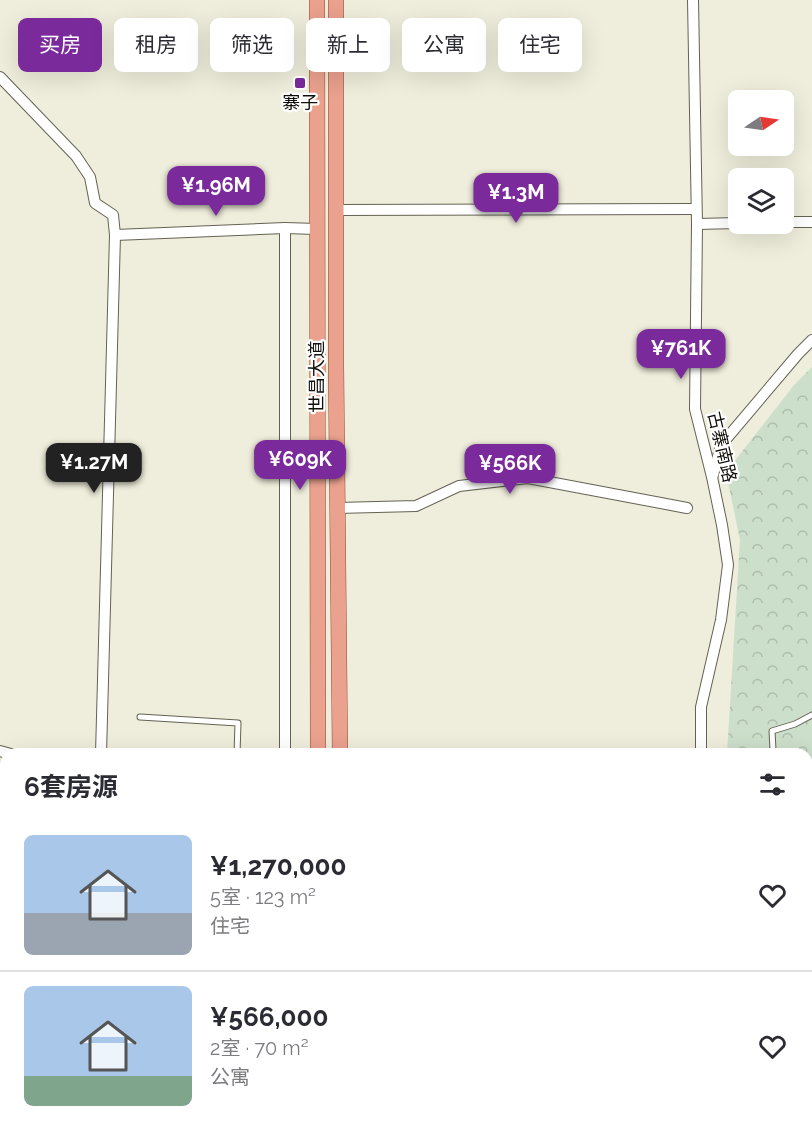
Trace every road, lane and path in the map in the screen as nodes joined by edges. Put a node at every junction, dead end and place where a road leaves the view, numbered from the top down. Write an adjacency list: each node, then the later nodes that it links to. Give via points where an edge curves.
1 (317, 0): 12 (main road, 世昌大道)
2 (336, 0): 6 (main road, 世昌大道)
3 (693, 0): 5 (street, 古寨南路)
4 (0, 77): 13 (street, via 76,156 90,177 95,203 113,215)
5 (696, 209): 6 (street); 10 (street, 古寨南路)
6 (336, 210): 16 (main road, 世昌大道)
7 (794, 222): 8 (street)
8 (812, 222)
9 (728, 223): 10 (street)
10 (697, 224): 15 (street, 古寨南路, via 695,409)
11 (285, 228): 12 (street); 13 (street); 22 (street)
12 (317, 229): 23 (main road, 世昌大道)
13 (115, 235): 20 (street)
14 (812, 340): 15 (street, via 721,445)
15 (712, 477): 25 (street, 古寨南路, via 728,565 721,620 701,707)
16 (338, 508): 17 (street, via 416,506 459,486 528,478); 24 (main road, 世昌大道)
17 (687, 508)
18 (812, 715): 26 (lane, via 772,731)
19 (140, 717): 21 (lane, via 238,723)
20 (101, 748)
21 (237, 748)
22 (285, 748)
23 (318, 748)
24 (340, 748)
25 (701, 748)
26 (773, 748)

